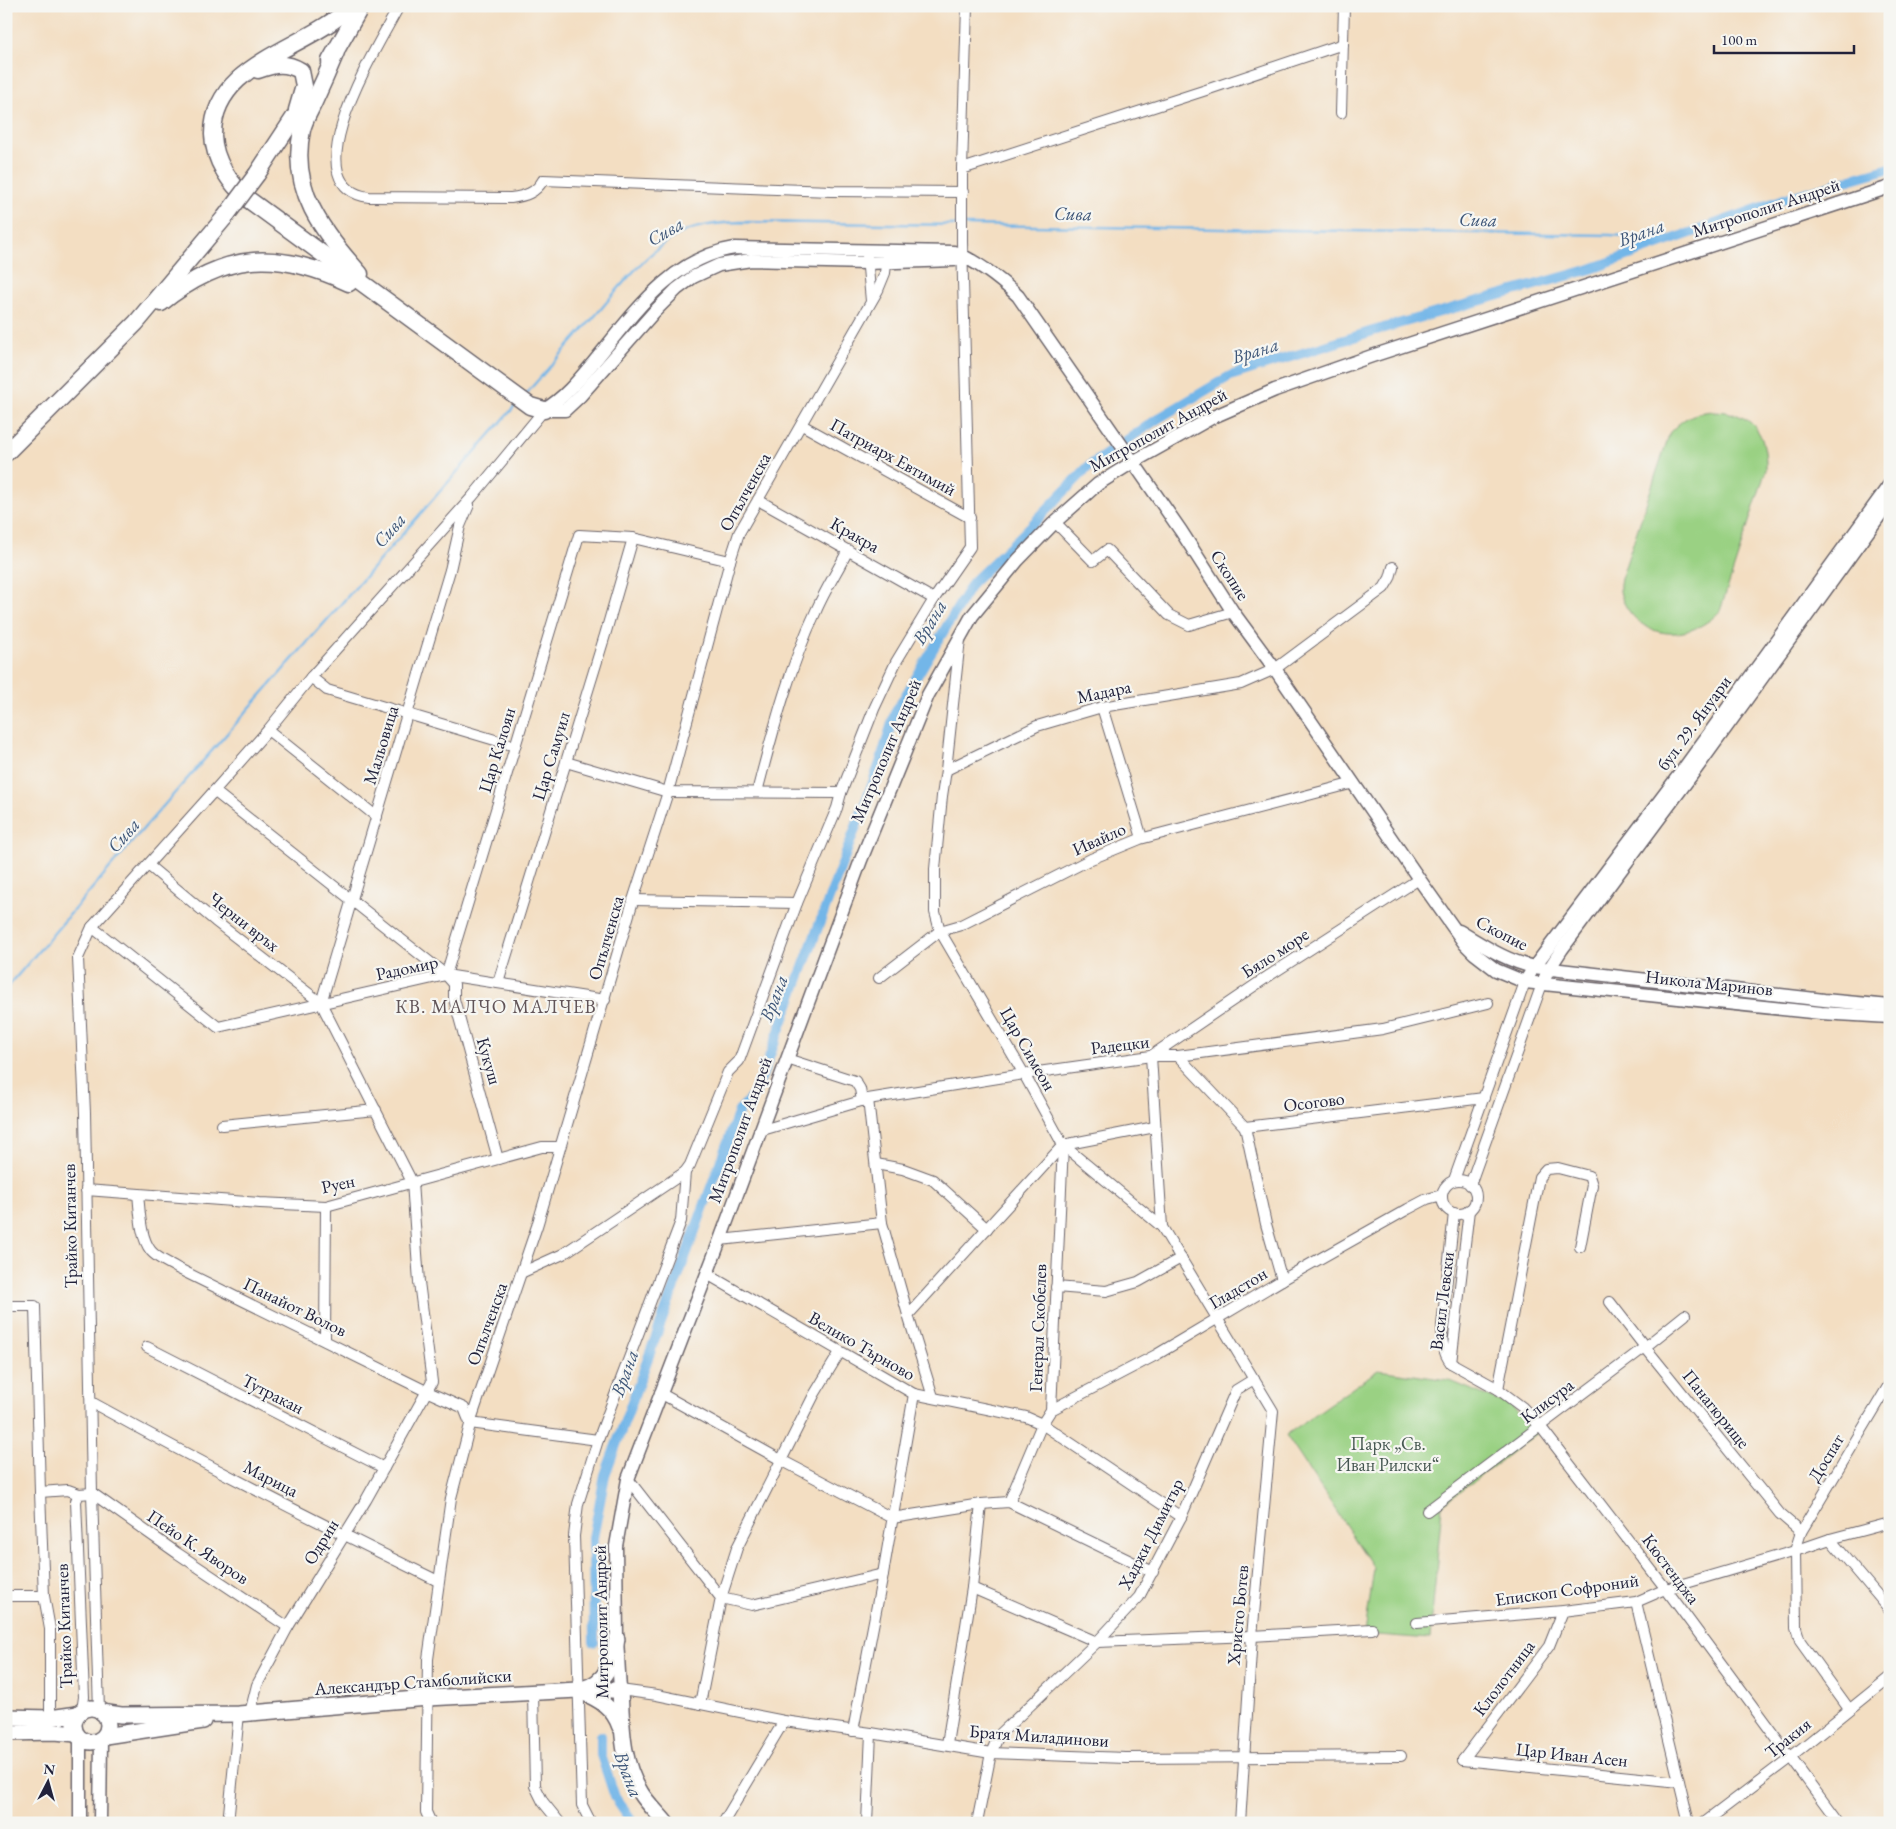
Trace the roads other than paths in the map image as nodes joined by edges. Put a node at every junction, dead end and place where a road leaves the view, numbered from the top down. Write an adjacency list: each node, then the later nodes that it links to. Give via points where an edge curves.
1 (351, 6): 8 (main road, via 328,24 267,57)
2 (361, 6): 7 (main road)
3 (399, 6): 13 (street, via 353,94 340,130 337,168 342,182 357,195 511,198 525,196 539,188 543,180 831,191)
4 (967, 6): 11 (street, Митрополит Андрей)
5 (1344, 6): 6 (street)
6 (1343, 44): 9 (street); 11 (street)
7 (336, 52): 10 (main road); 17 (main road, via 302,129 301,174 315,217 339,250)
8 (246, 74): 10 (main road, via 283,64 301,71 304,86); 17 (main road, via 220,101 213,126 215,150 227,176 248,200)
9 (1341, 113)
10 (295, 117): 19 (main road, bridge, via 225,218)
11 (962, 169): 13 (street, Митрополит Андрей)
12 (1890, 187): 23 (street, Митрополит Андрей, via 1382,352 1275,390 1212,417)
13 (963, 192): 14 (street, Митрополит Андрей)
14 (963, 255): 15 (street, via 954,260); 23 (street, Скопие, via 1000,279 1018,296); 28 (street, Митрополит Андрей)
15 (887, 256): 16 (street); 18 (street, Опълченска, via 883,280)
16 (867, 257): 18 (street); 20 (street, via 751,260 714,267 677,289 565,410)
17 (382, 298): 19 (main road, via 302,265 278,260 252,261 224,266 198,277); 20 (main road)
18 (871, 300): 21 (street, Опълченска)
19 (136, 323): 22 (main road)
20 (537, 408): 25 (street)
21 (802, 425): 26 (street, Опълченска); 28 (street, Патриарх Евтимий)
22 (6, 453)
23 (1131, 459): 29 (street, Митрополит Андрей); 35 (street, Скопие)
24 (1890, 484): 61 (street, бул. 29. Януари, via 1682,771)
25 (472, 497): 38 (street); 40 (street, Мальовица, via 460,526)
26 (758, 500): 31 (street, Кракра); 32 (street, Опълченска, via 739,533)
27 (1890, 501): 60 (street, бул. 29. Януари)
28 (970, 518): 34 (street, Митрополит Андрей, via 970,547)
29 (1054, 522): 35 (street, via 1093,561 1107,550 1169,615 1189,625); 36 (street, Митрополит Андрей, via 972,616)
30 (633, 538): 32 (street); 42 (street, Цар Калоян, via 579,535); 43 (street, Цар Самуил)
31 (848, 550): 34 (street, Кракра); 48 (street, via 815,611 794,662)
32 (730, 561): 47 (street, Опълченска)
33 (1393, 567): 37 (street, Мадара, via 1384,588)
34 (934, 599): 49 (street, Митрополит Андрей, via 896,662)
35 (1233, 612): 37 (street, Скопие)
36 (961, 636): 44 (street, Цар Симеон); 76 (street, Митрополит Андрей, via 928,695 861,860)
37 (1275, 669): 39 (street, Мадара, via 1241,684); 45 (street, Скопие)
38 (311, 677): 40 (street, via 327,690); 41 (street)
39 (1102, 707): 44 (street, Мадара, via 1037,726); 51 (street)
40 (408, 713): 42 (street); 50 (street, Мальовица)
41 (268, 730): 46 (street); 50 (street)
42 (515, 746): 64 (street, Цар Калоян)
43 (566, 762): 47 (street); 67 (street, Цар Самуил)
44 (946, 770): 59 (street, Цар Симеон, via 935,869 935,912)
45 (1354, 782): 51 (street, Ивайло); 53 (street, Скопие)
46 (214, 791): 52 (street); 55 (street)
47 (668, 792): 48 (street); 54 (street, Опълченска)
48 (757, 792): 49 (street)
49 (841, 793): 56 (street, Митрополит Андрей)
50 (377, 817): 55 (street, Мальовица)
51 (1142, 838): 59 (street, Ивайло, via 1090,859 961,925)
52 (148, 864): 57 (street); 70 (street, Черни връх)
53 (1419, 879): 58 (street, Скопие); 74 (street, Бяло море)
54 (633, 900): 56 (street); 69 (street, Опълченска)
55 (352, 902): 64 (street); 70 (street, Мальовица)
56 (798, 903): 89 (street, Митрополит Андрей, via 739,1061 728,1072 690,1165)
57 (92, 927): 70 (street, Радомир, via 218,1027); 93 (street, Трайко Китанчев, via 78,958 86,1113)
58 (1455, 928): 61 (street, Скопие, via 1498,954); 66 (street, Скопие, via 1484,962)
59 (940, 931): 65 (street, Ивайло); 77 (street, Цар Симеон)
60 (1562, 949): 62 (street, бул. 29. Януари); 63 (street, via 1574,968)
61 (1534, 967): 62 (street, Никола Маринов); 66 (street, бул. 29. Януари)
62 (1549, 969): 63 (street, Никола Маринов); 68 (street, бул. 29. Януари)
63 (1582, 973): 72 (street, Никола Маринов)
64 (446, 975): 67 (street, Радомир); 70 (street, Радомир); 87 (street, Кукуш, via 454,984 454,999)
65 (879, 978)
66 (1525, 982): 68 (street, Никола Маринов); 78 (street)
67 (498, 983): 69 (street, Радомир)
68 (1542, 984): 73 (street, Никола Маринов, via 1821,1013); 92 (street)
69 (605, 1000): 86 (street, Опълченска)
70 (321, 1003): 80 (street)
71 (1488, 1003): 75 (street, Радецки, via 1383,1029)
72 (1890, 1006)
73 (1890, 1017)
74 (1150, 1056): 75 (street, Радецки); 77 (street, Радецки); 83 (street)
75 (1178, 1056): 82 (street)
76 (787, 1059): 79 (street, via 855,1081); 84 (street, Митрополит Андрей)
77 (1024, 1074): 79 (street, Радецки); 85 (street, Цар Симеон)
78 (1484, 1098): 82 (street, Осогово); 90 (street)
79 (865, 1100): 84 (street, Радецки); 88 (street)
80 (376, 1110): 81 (street); 91 (street)
81 (222, 1125)
82 (1245, 1127): 107 (street)
83 (1155, 1128): 85 (street); 100 (street)
84 (759, 1131): 102 (street, Митрополит Андрей)
85 (1063, 1145): 100 (street, Цар Симеон); 101 (street); 108 (street, Генерал Скобелев)
86 (560, 1146): 87 (street, Руен, via 542,1146); 105 (street, Опълченска)
87 (498, 1159): 91 (street, Руен)
88 (876, 1164): 99 (street); 101 (street, via 904,1169 933,1180)
89 (684, 1172): 105 (street, via 563,1254); 132 (street, Митрополит Андрей, via 681,1221)
90 (1454, 1180): 92 (street); 95 (street)
91 (412, 1182): 96 (street, Руен); 122 (street, via 419,1282 432,1382)
92 (1470, 1185): 97 (street, via 1475,1201)
93 (86, 1190): 94 (street, Руен); 126 (street, Трайко Китанчев)
94 (138, 1194): 96 (street, Руен); 114 (street, Панайот Волов, via 142,1230 150,1250 157,1256)
95 (1442, 1195): 98 (street, via 1444,1204); 107 (street, Гладстон, via 1408,1208)
96 (326, 1206): 114 (street)
97 (1469, 1210): 98 (street); 118 (street, Васил Левски)
98 (1454, 1213): 118 (street, Васил Левски, via 1442,1333 1443,1348)
99 (882, 1224): 102 (street); 111 (street)
100 (1162, 1227): 104 (street, Цар Симеон)
101 (987, 1230): 111 (street)
102 (720, 1240): 106 (street, Митрополит Андрей)
103 (1580, 1248): 121 (street, via 1592,1185 1589,1176 1558,1168 1546,1169 1539,1177)
104 (1181, 1258): 108 (street, via 1138,1282 1106,1292); 113 (street, Цар Симеон)
105 (523, 1272): 129 (street, Опълченска)
106 (707, 1274): 117 (street, Велико Търново); 123 (street, Митрополит Андрей)
107 (1282, 1280): 113 (street, Гладстон)
108 (1056, 1286): 127 (street, Генерал Скобелев)
109 (1610, 1302): 116 (street, Панагюрище)
110 (6, 1306): 136 (street, via 35,1306)
111 (908, 1315): 125 (street)
112 (1685, 1315): 116 (street, Клисура)
113 (1218, 1319): 119 (street, Цар Симеон); 127 (street, Гладстон)
114 (325, 1340): 122 (street, Панайот Волов)
115 (147, 1347): 134 (street, Тутракан)
116 (1644, 1347): 131 (street, Клисура); 145 (street, Панагюрище, via 1780,1514)
117 (840, 1352): 124 (street, Велико Търново); 133 (street)
118 (1451, 1363): 121 (street, Кюстенджа)
119 (1254, 1379): 128 (street, Цар Симеон); 142 (street, Хаджи Димитър, via 1236,1390)
120 (1889, 1387): 145 (street, Доспат)
121 (1498, 1389): 131 (street, Кюстенджа, via 1522,1406)
122 (428, 1392): 129 (street, Панайот Волов, via 464,1408); 134 (street, Одрин)
123 (660, 1394): 133 (street); 135 (street, Митрополит Андрей)
124 (914, 1394): 125 (street, Велико Търново); 143 (street)
125 (933, 1397): 130 (street, Велико Търново, via 1026,1417)
126 (91, 1402): 137 (street, Трайко Китанчев); 146 (street, Марица)
127 (1051, 1410): 130 (street, Генерал Скобелев)
128 (1274, 1411): 163 (street, Христо Ботев)
129 (470, 1424): 132 (street); 151 (street, Опълченска, via 451,1498)
130 (1042, 1424): 139 (street, Генерал Скобелев); 142 (street, Велико Търново)
131 (1540, 1426): 141 (street, Клисура); 153 (street, Кюстенджа)
132 (598, 1440): 167 (street, Митрополит Андрей, via 578,1504 574,1536)
133 (781, 1460): 143 (street); 156 (street, via 737,1548)
134 (384, 1468): 146 (street, Одрин)
135 (628, 1479): 156 (street); 164 (street, Митрополит Андрей, via 616,1546)
136 (40, 1492): 138 (street, via 68,1490); 155 (street)
137 (92, 1493): 138 (street); 161 (street, Пейо К. Яворов); 173 (street, Трайко Китанчев)
138 (79, 1494): 174 (street, Трайко Китанчев, via 76,1502 84,1697)
139 (1009, 1502): 140 (street); 149 (street)
140 (982, 1504): 143 (street); 152 (street)
141 (1428, 1511)
142 (1180, 1517): 149 (street, Хаджи Димитър)
143 (892, 1518): 150 (street)
144 (1890, 1522): 147 (street, Епископ Софроний)
145 (1802, 1532): 148 (street, Доспат)
146 (345, 1535): 151 (street, Марица); 161 (street, Одрин)
147 (1830, 1539): 148 (street, Епископ Софроний); 158 (street)
148 (1795, 1552): 153 (street, Епископ Софроний); 172 (street, via 1796,1628 1800,1641)
149 (1153, 1572): 165 (street, Хаджи Димитър, via 1139,1598)
150 (883, 1574): 156 (street, via 752,1605); 179 (street)
151 (438, 1581): 170 (street, Опълченска, via 428,1659)
152 (972, 1588): 165 (street); 185 (street)
153 (1666, 1589): 157 (street, Епископ Софроний); 189 (street, Кюстенджа)
154 (6, 1596): 155 (street)
155 (44, 1596): 177 (street, via 50,1629)
156 (721, 1598): 171 (street)
157 (1636, 1602): 159 (street, Епископ Софроний); 191 (street)
158 (1890, 1610)
159 (1563, 1611): 160 (street, Епископ Софроний); 190 (street, Клолотница, via 1549,1646)
160 (1417, 1623)
161 (288, 1627): 175 (street, Одрин)
162 (1372, 1629): 163 (street)
163 (1252, 1636): 165 (street); 188 (street, Христо Ботев)
164 (617, 1639): 167 (main road, via 610,1669 594,1685); 168 (street, Митрополит Андрей)
165 (1097, 1642): 186 (street, Хаджи Димитър, via 998,1735)
166 (1890, 1677): 172 (street, Тракия)
167 (578, 1690): 168 (main road, Александър Стамболийски); 169 (main road, Александър Стамболийски); 183 (main road, via 607,1704 616,1716); 197 (street, Митрополит Андрей, via 582,1805)
168 (620, 1690): 171 (street, Братя Миладинови); 183 (main road, Митрополит Андрей)
169 (532, 1693): 170 (main road, Александър Стамболийски); 196 (street, via 535,1786)
170 (428, 1698): 175 (main road, Александър Стамболийски); 195 (street, Опълченска, via 426,1812)
171 (700, 1704): 178 (street, Братя Миладинови)
172 (1849, 1709): 189 (street, Тракия)
173 (100, 1711): 174 (main road, Александър Стамболийски, via 92,1708); 175 (main road, Александър Стамболийски, via 121,1715); 184 (main road, via 107,1721)
174 (80, 1712): 177 (main road, Александър Стамболийски); 182 (main road, via 74,1724)
175 (245, 1714): 184 (main road, Александър Стамболийски); 194 (street, Одрин)
176 (6, 1718): 177 (main road, Александър Стамболийски)
177 (50, 1718)
178 (784, 1721): 179 (street, Братя Миладинови); 199 (street)
179 (853, 1731): 181 (street, Братя Миладинови)
180 (6, 1732): 182 (main road, Александър Стамболийски, via 55,1732)
181 (871, 1733): 185 (street, Братя Миладинови); 200 (street)
182 (78, 1736): 184 (main road, Александър Стамболийски, via 90,1743); 192 (street)
183 (623, 1737): 198 (main road, Митрополит Андрей, via 628,1766 641,1793)
184 (103, 1738): 193 (street)
185 (947, 1744): 186 (street, Братя Миладинови)
186 (991, 1753): 188 (street, Братя Миладинови, via 1126,1758); 201 (street, Хаджи Димитър)
187 (1402, 1756): 188 (street, Братя Миладинови)
188 (1244, 1757): 202 (street, Христо Ботев)
189 (1791, 1757): 204 (street, Тракия); 205 (street, Кюстенджа)
190 (1463, 1760): 191 (street, Цар Иван Асен)
191 (1679, 1782): 203 (street)
192 (80, 1823)
193 (100, 1823)
194 (228, 1823)
195 (431, 1823)
196 (560, 1823)
197 (591, 1823)
198 (666, 1823)
199 (723, 1823)
200 (867, 1823)
201 (977, 1823)
202 (1240, 1823)
203 (1689, 1823)
204 (1704, 1823)
205 (1839, 1823)

